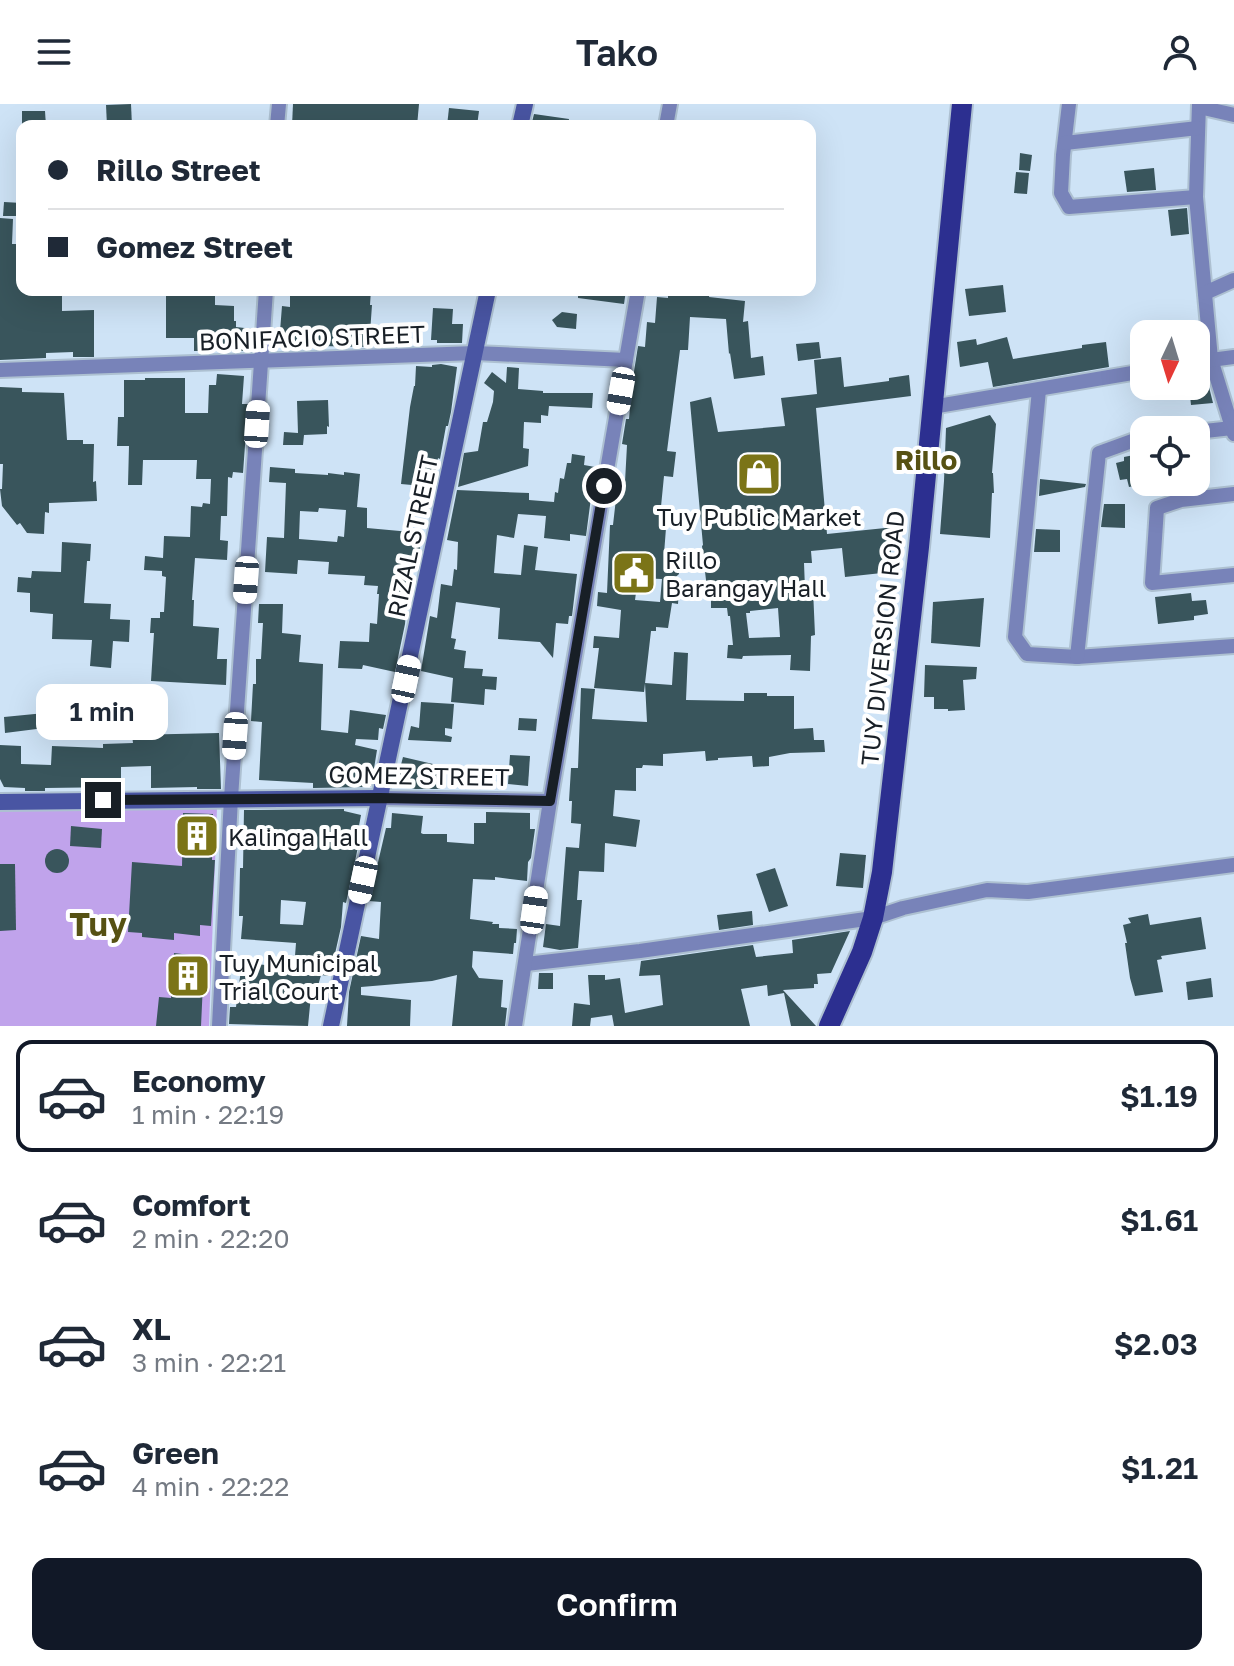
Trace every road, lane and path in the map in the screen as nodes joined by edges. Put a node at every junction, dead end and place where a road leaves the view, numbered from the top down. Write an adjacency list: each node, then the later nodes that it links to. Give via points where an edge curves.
1 (962, 104): 23 (main road, TUY DIVERSION ROAD)
2 (1069, 104): 6 (street)
3 (1199, 106): 4 (street); 5 (street)
4 (1234, 115)
5 (1198, 128): 6 (street); 7 (street)
6 (1065, 143): 7 (street, via 1061,193 1069,207)
7 (1196, 197): 9 (street)
8 (1234, 280): 9 (street)
9 (1205, 293): 13 (street)
10 (266, 296): 18 (street)
11 (487, 296): 14 (main road, RIZAL STREET)
12 (637, 296): 17 (street)
13 (1205, 320)
14 (475, 353): 17 (street, BONIFACIO STREET); 18 (street, BONIFACIO STREET); 32 (main road, RIZAL STREET)
15 (1234, 357): 16 (street)
16 (1210, 359)
17 (626, 360): 33 (street)
18 (262, 361): 19 (street, BONIFACIO STREET); 31 (street)
19 (0, 370)
20 (1130, 374): 22 (street)
21 (1210, 375): 24 (street)
22 (1039, 390): 23 (street); 30 (street, via 1015,637 1027,654)
23 (932, 407): 36 (main road, TUY DIVERSION ROAD)
24 (1233, 431): 25 (street)
25 (1210, 432)
26 (1130, 442): 30 (street, via 1099,453)
27 (1234, 494): 28 (street, via 1157,508 1152,583)
28 (1234, 575)
29 (1234, 646): 30 (street)
30 (1077, 657)
31 (231, 798): 32 (main road, GOMEZ STREET); 34 (main road, GOMEZ STREET); 38 (street)
32 (380, 798): 33 (street, GOMEZ STREET); 39 (main road, RIZAL STREET)
33 (550, 801): 37 (street)
34 (0, 802)
35 (1234, 865): 36 (street, via 1028,892 987,890)
36 (873, 918): 37 (street); 41 (main road, TUY DIVERSION ROAD)
37 (526, 964): 40 (street)
38 (219, 1026)
39 (331, 1026)
40 (515, 1026)
41 (829, 1026)

